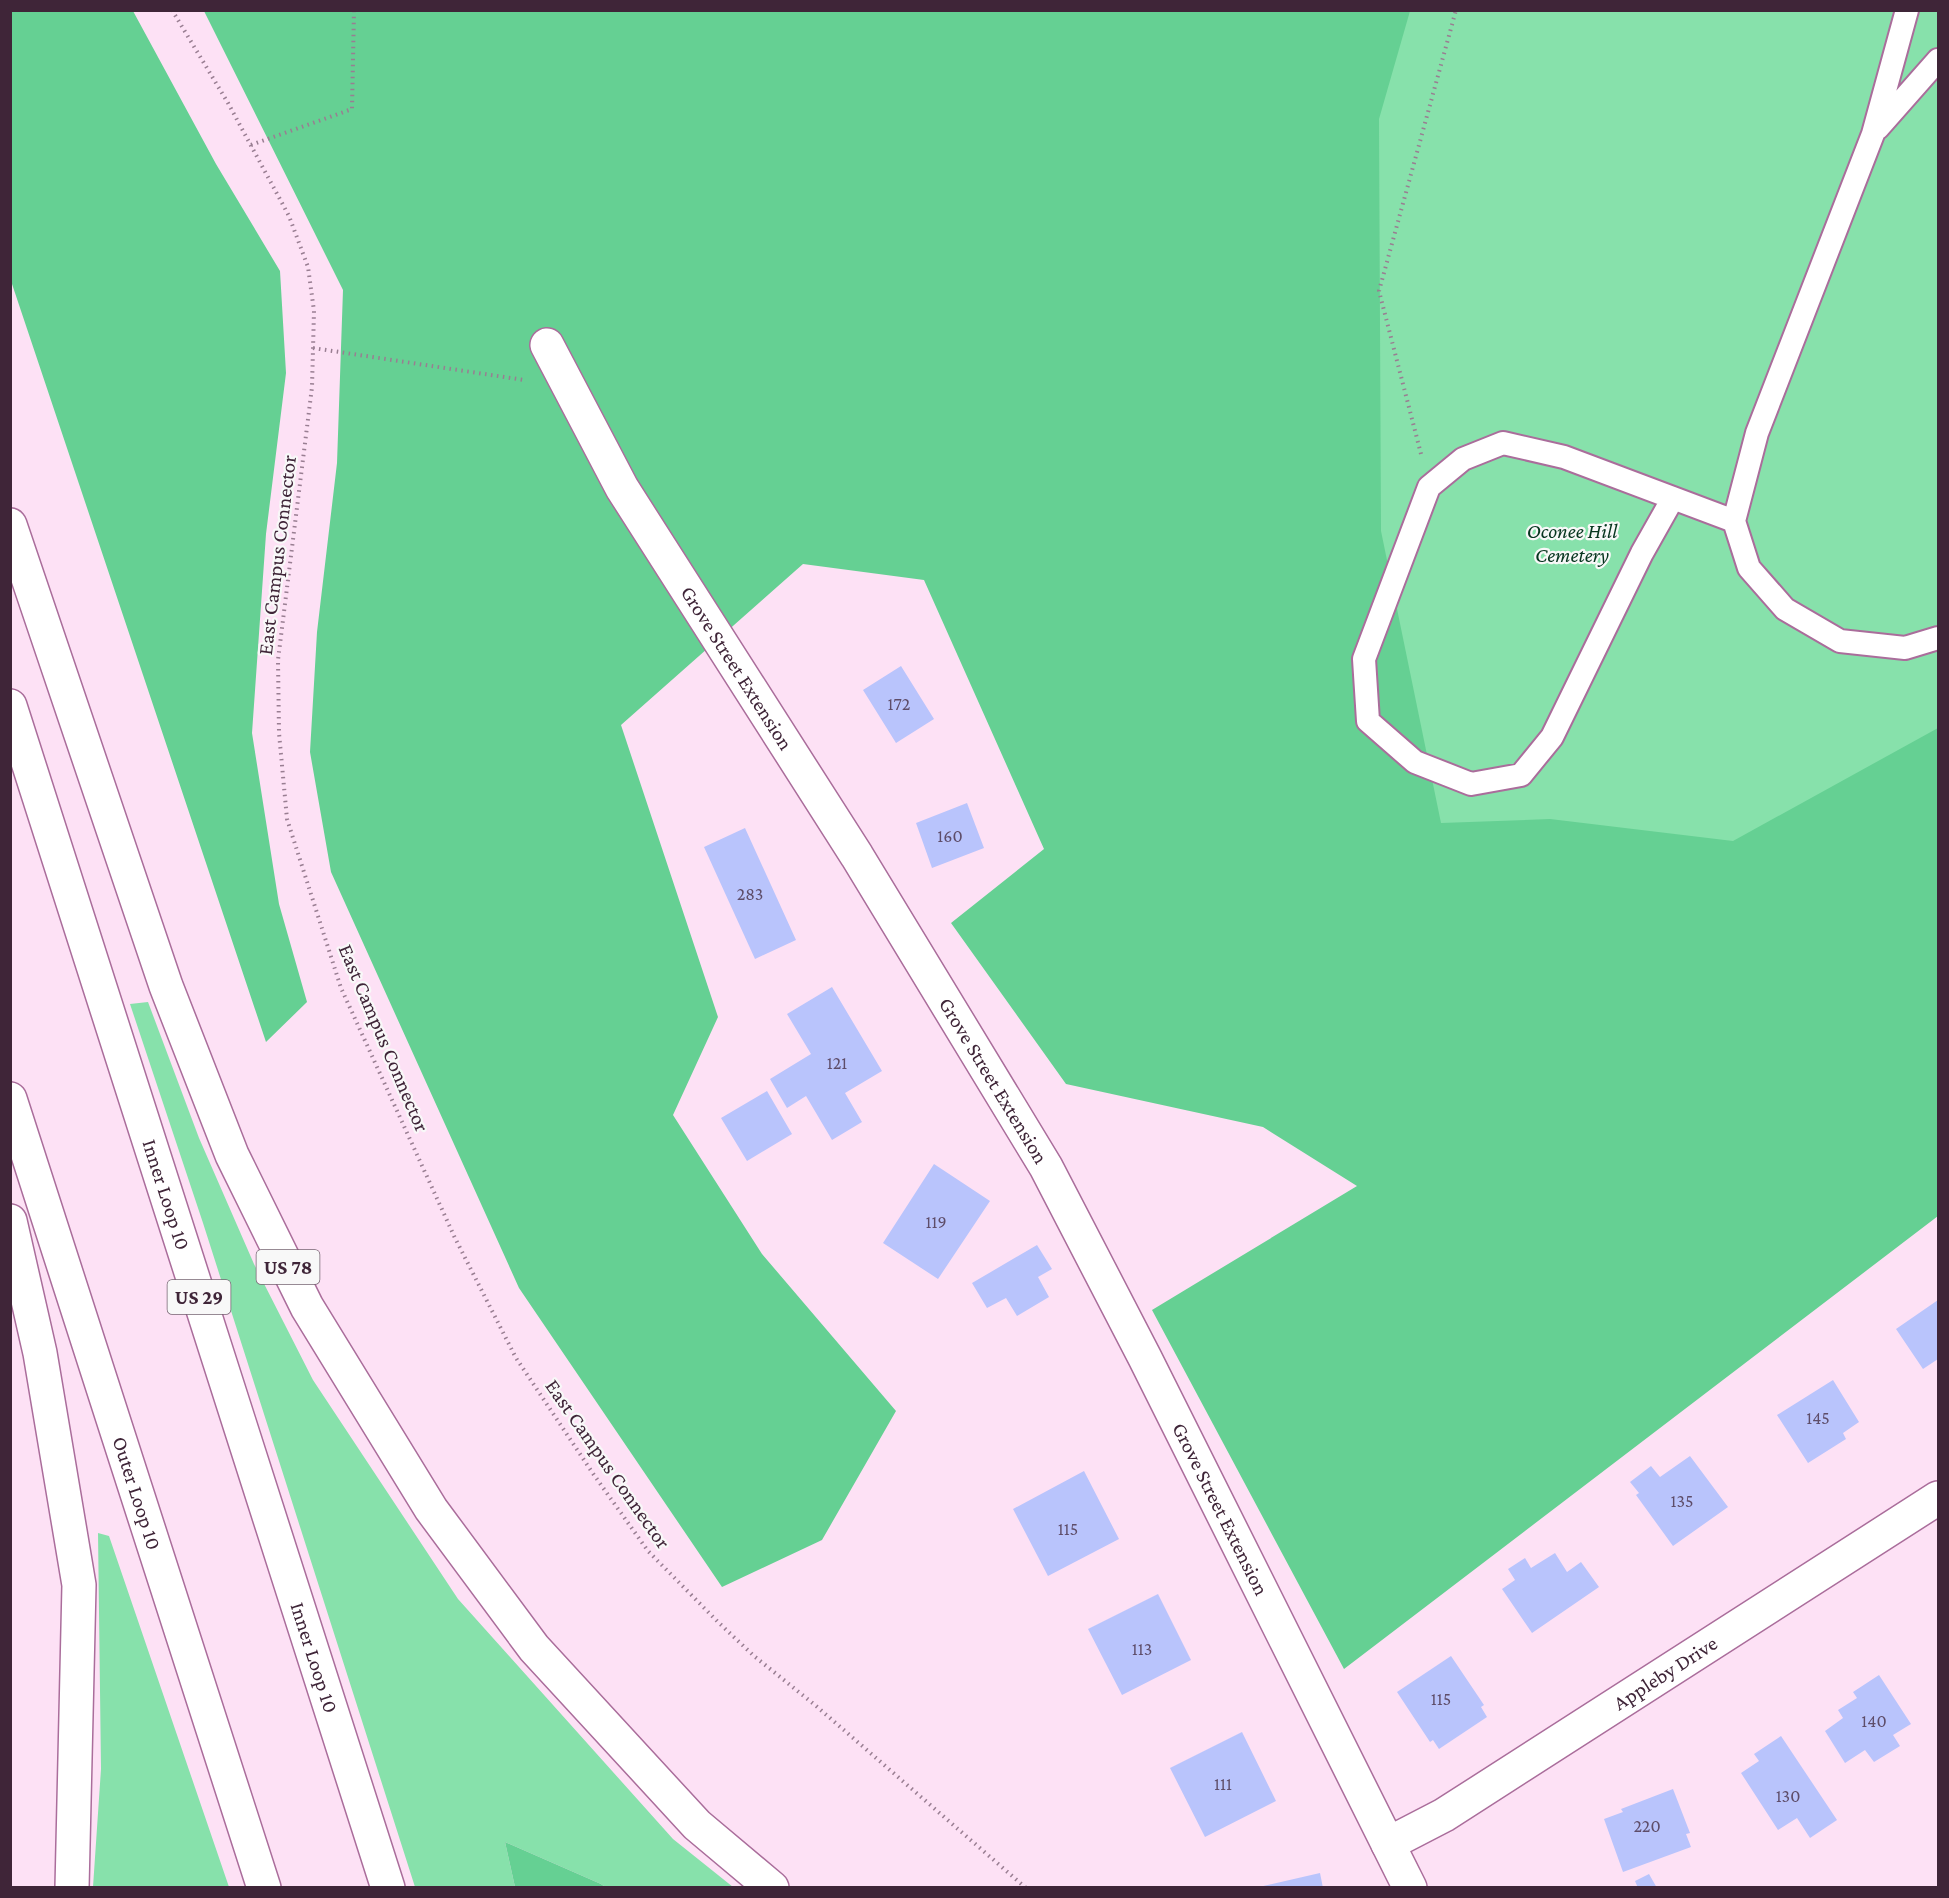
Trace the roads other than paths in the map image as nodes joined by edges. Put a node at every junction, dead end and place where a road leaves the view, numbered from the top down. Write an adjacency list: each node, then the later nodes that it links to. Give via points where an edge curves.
1 (1907, 10): 3 (lane)
2 (1938, 60): 3 (lane)
3 (1873, 134): 6 (lane, via 1757,434)
4 (547, 345): 13 (main road, Grove Street Extension, via 622,488 857,856 1047,1167)
5 (1673, 498): 5 (lane, via 1564,457 1503,443 1463,459 1429,487 1364,658 1368,721 1415,762 1471,784 1521,776 1552,737); 6 (lane)
6 (1734, 521): 8 (lane, via 1749,568 1785,609 1840,641 1905,648)
7 (10, 525): 17 (main road, US 78, via 166,986 232,1155 307,1306 431,1509 534,1648 698,1825)
8 (1938, 638)
9 (10, 706): 16 (main road, Inner Loop 10 / US 29)
10 (10, 1099): 15 (main road, Outer Loop 10)
11 (10, 1221): 14 (main road, via 40,1353 79,1585)
12 (1938, 1498): 13 (main road, Appleby Drive, via 1444,1815)
13 (1388, 1844): 18 (main road, Grove Street Extension)
14 (72, 1887)
15 (264, 1887)
16 (387, 1887)
17 (772, 1887)
18 (1410, 1887)

